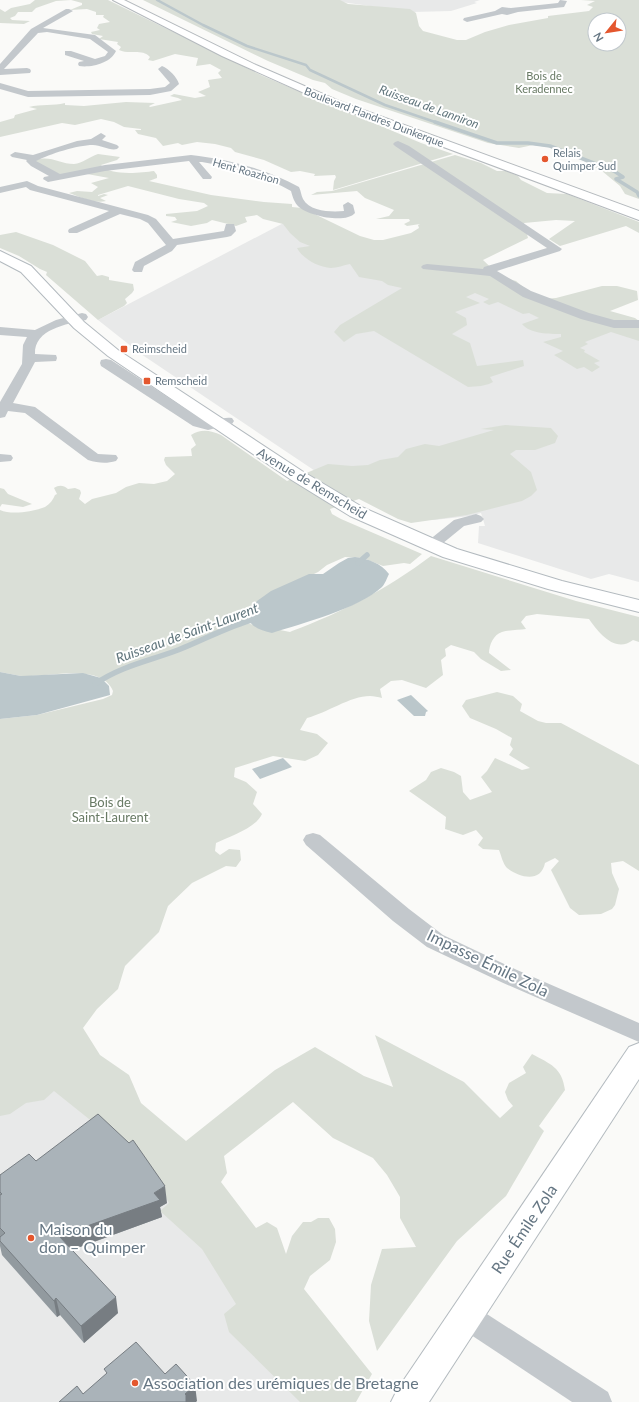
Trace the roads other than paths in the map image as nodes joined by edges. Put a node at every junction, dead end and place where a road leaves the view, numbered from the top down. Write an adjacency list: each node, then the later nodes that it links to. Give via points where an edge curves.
1 (117, 0): 29 (main road, Boulevard Flandres Dunkerque, via 321,98)
2 (130, 0): 27 (main road, Boulevard Flandres Dunkerque, via 279,72 340,98)
3 (563, 1): 6 (street, via 563,5 513,10 515,11 512,13)
4 (492, 4): 6 (street)
5 (69, 11): 8 (street, via 43,24)
6 (501, 11): 7 (street)
7 (467, 20)
8 (34, 32): 10 (street, via 50,31 96,38 112,51 106,59); 12 (street)
9 (68, 53): 10 (street)
10 (95, 62): 11 (street)
11 (82, 64)
12 (0, 69)
13 (162, 69): 16 (street, via 175,84 170,88 143,93 87,90 25,94)
14 (27, 71): 15 (street)
15 (0, 72)
16 (0, 86)
17 (398, 144): 37 (street, via 556,249 488,270)
18 (114, 147): 20 (street, via 98,139)
19 (15, 155): 20 (street)
20 (33, 158): 22 (street, via 31,161 34,164)
21 (191, 158): 22 (street, Hent Roazhon, via 117,166); 23 (street, Hent Roazhon); 26 (street, Hent Roazhon, via 208,160 279,180 295,189 302,204 319,213 347,214 350,213)
22 (59, 177): 24 (street, Hent Roazhon)
23 (207, 177)
24 (27, 184): 25 (street, Hent Roazhon); 28 (street, via 40,190)
25 (0, 190)
26 (348, 205)
27 (639, 208)
28 (120, 210): 31 (street); 32 (street, via 158,220)
29 (639, 216)
30 (230, 226): 32 (street, via 231,231 227,234)
31 (73, 231)
32 (171, 243): 36 (street, via 171,248 139,264)
33 (0, 250): 38 (main road, Avenue de Remscheid, via 31,266)
34 (0, 255): 38 (main road, Avenue de Remscheid, via 26,269)
35 (427, 267): 37 (street)
36 (138, 270)
37 (493, 273): 39 (street, via 527,294 585,316 614,324)
38 (78, 318): 41 (street, via 50,327); 45 (main road, Avenue de Remscheid, via 97,340)
39 (639, 324)
40 (0, 331): 41 (street)
41 (38, 334): 42 (street, via 29,346)
42 (30, 358): 43 (street); 46 (street)
43 (51, 358)
44 (106, 363): 45 (street, Avenue de Remscheid)
45 (130, 367): 49 (main road, Avenue de Remscheid, via 223,422 325,494 370,518)
46 (2, 411): 47 (street, via 22,408 30,410 93,457)
47 (111, 458)
48 (476, 519): 49 (street, via 459,523)
49 (435, 542): 50 (main road, Avenue de Remscheid, via 479,562 556,585)
50 (639, 605)
51 (313, 840): 52 (street, Impasse Émile Zola, via 400,915 435,941)
52 (639, 1033)
53 (639, 1055): 54 (main road, Rue Émile Zola)
54 (466, 1316): 55 (main road, Rue Émile Zola); 56 (street)
55 (409, 1402)
56 (598, 1402)

